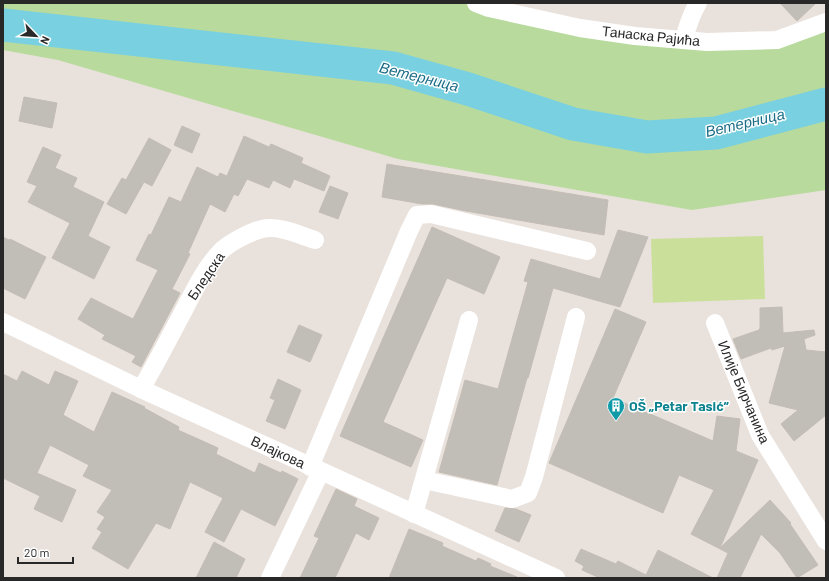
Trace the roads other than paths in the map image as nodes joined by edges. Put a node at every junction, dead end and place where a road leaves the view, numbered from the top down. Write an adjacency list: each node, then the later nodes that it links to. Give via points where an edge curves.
1 (698, 3): 4 (street)
2 (486, 5): 4 (street, Танаска Рајића, via 580,28)
3 (826, 22): 4 (street, Танаска Рајића, via 777,40)
4 (684, 40)
5 (315, 240): 11 (street, Бледска, via 288,231 262,229 222,250 197,286)
6 (587, 251): 12 (street, via 431,214 417,215)
7 (576, 317): 13 (street, via 528,493 512,499)
8 (469, 320): 13 (street)
9 (3, 322): 11 (street, Влајкова)
10 (715, 323): 15 (street, Илије Бирчанина, via 760,435)
11 (141, 389): 12 (street, Влајкова)
12 (315, 469): 14 (street, Влајкова); 16 (street)
13 (424, 480): 14 (street)
14 (414, 514): 17 (street, Влајкова)
15 (826, 541)
16 (270, 578)
17 (556, 578)

